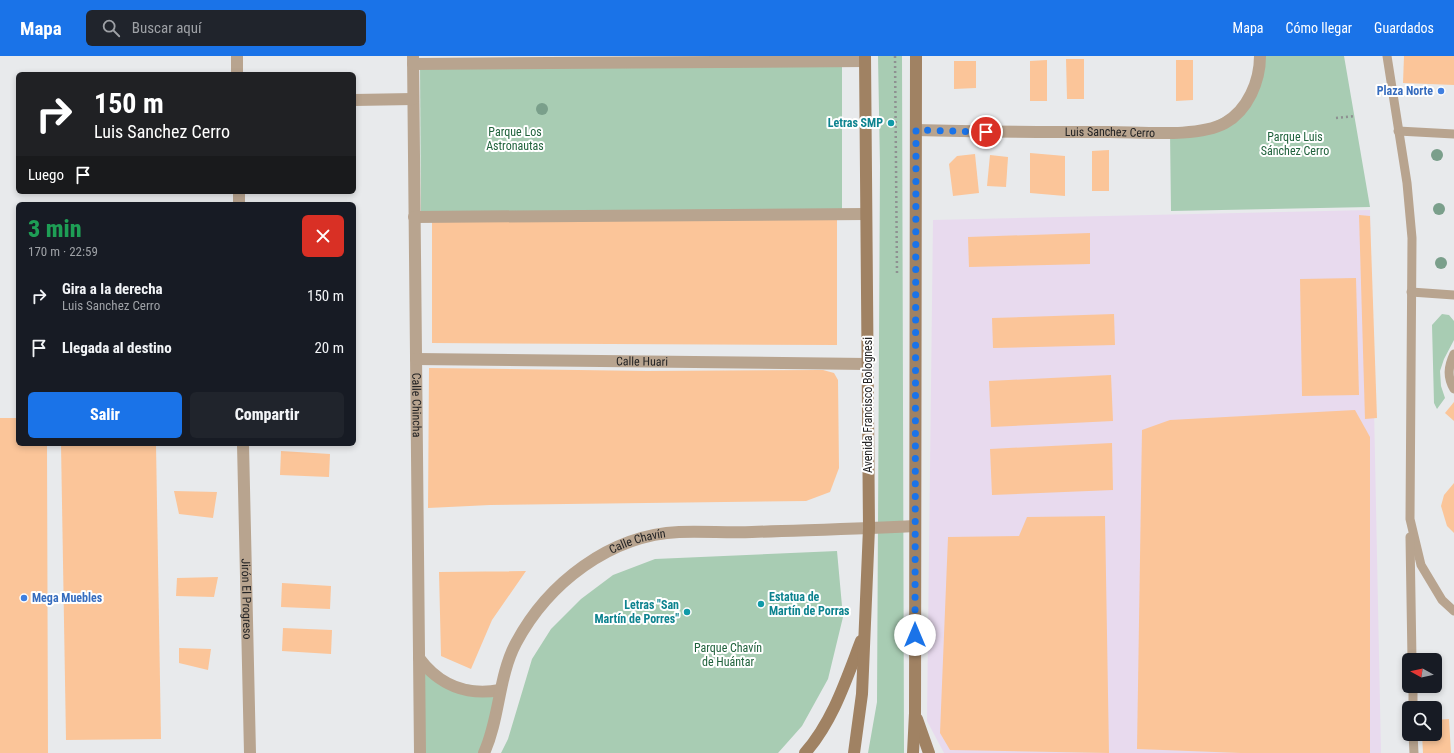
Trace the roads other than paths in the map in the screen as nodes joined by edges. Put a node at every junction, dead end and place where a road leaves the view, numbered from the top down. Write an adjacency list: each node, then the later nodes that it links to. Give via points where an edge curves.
1 (237, 56): 7 (street)
2 (916, 56): 10 (main road)
3 (1260, 56): 10 (street, Luis Sanchez Cerro, via 1257,78 1243,107 1226,122 1209,129 1175,132)
4 (1387, 56): 11 (lane)
5 (865, 58): 6 (street); 13 (main road, Avenida Francisco Bolognesi)
6 (413, 60): 8 (street, Calle Chincha)
7 (237, 72)
8 (413, 99): 9 (street); 14 (street, Calle Chincha)
9 (356, 100)
10 (916, 130): 23 (main road)
11 (1398, 131): 12 (lane); 15 (lane, via 1412,238)
12 (1454, 134)
13 (866, 214): 14 (street); 19 (main road, Avenida Francisco Bolognesi)
14 (414, 217): 18 (street, Calle Chincha)
15 (1411, 292): 16 (lane); 22 (lane)
16 (1454, 294)
17 (1454, 354): 20 (lane, via 1449,364 1450,382)
18 (416, 359): 19 (street, Calle Huari); 28 (street, Calle Chincha)
19 (867, 364): 24 (main road, Avenida Francisco Bolognesi)
20 (1454, 389)
21 (243, 446): 32 (street, Jirón El Progreso)
22 (1410, 516): 25 (lane, via 1421,565 1442,600); 27 (lane)
23 (915, 526): 24 (street, Calle Chavín); 30 (main road)
24 (869, 528): 26 (main road, Avenida Francisco Bolognesi); 29 (street, Calle Chavín, via 678,532 629,541 580,568 554,592 515,644)
25 (1454, 612)
26 (865, 630): 35 (main road, via 841,693 819,737); 36 (main road, Avenida Francisco Bolognesi, via 862,694)
27 (1412, 653)
28 (419, 658): 29 (street, via 432,673 450,686 487,693); 33 (street, Calle Chincha)
29 (500, 690): 34 (street, Calle Chavín, via 494,725)
30 (915, 713): 37 (main road); 38 (main road)
31 (1413, 741): 39 (lane)
32 (250, 753)
33 (420, 753)
34 (484, 753)
35 (805, 753)
36 (854, 753)
37 (913, 753)
38 (929, 753)
39 (1414, 753)

